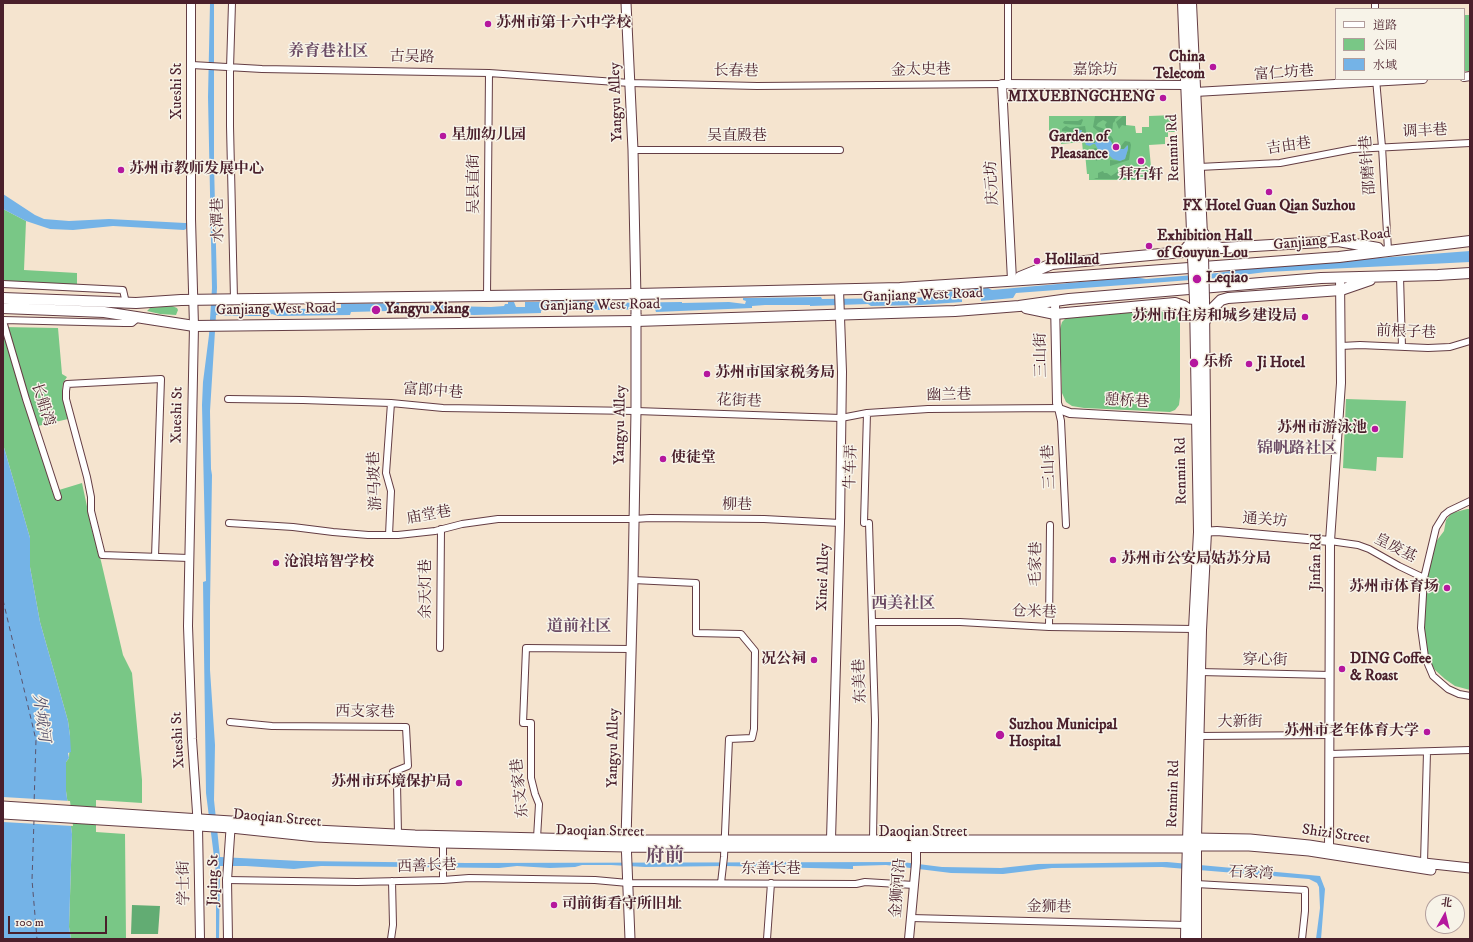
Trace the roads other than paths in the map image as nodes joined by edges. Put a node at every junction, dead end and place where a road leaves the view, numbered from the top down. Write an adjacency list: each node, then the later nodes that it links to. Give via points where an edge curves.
1 (191, 3): 7 (street, Xueshi St)
2 (232, 3): 8 (street, 水潭巷)
3 (626, 3): 11 (main road, Yangyu Alley)
4 (1008, 3): 12 (street)
5 (1183, 3): 14 (main road, Renmin Rd)
6 (1191, 3): 15 (main road, Renmin Rd)
7 (196, 65): 8 (street, 古吴路); 39 (street, Xueshi St, via 191,219)
8 (230, 68): 9 (street, 古吴路); 38 (street, 水潭巷)
9 (489, 73): 11 (street, 古吴路); 35 (street, 吴县直街)
10 (1376, 80): 15 (street, 富仁坊巷); 17 (street, 邵磨针巷)
11 (630, 83): 13 (street, 长春巷); 18 (main road, Yangyu Alley)
12 (1005, 84): 13 (street, 金太史巷); 14 (street, 嘉馀坊); 31 (street, 庆元坊)
13 (841, 85)
14 (1187, 85): 21 (main road, Renmin Rd)
15 (1195, 92): 20 (main road, Renmin Rd)
16 (1470, 143): 17 (street, 调丰巷)
17 (1382, 147): 20 (street, 吉由巷, via 1353,149 1280,163); 23 (street, 邵磨针巷)
18 (633, 150): 19 (street, 吴直殿巷); 36 (main road, Yangyu Alley)
19 (840, 150)
20 (1199, 167): 21 (main road, Renmin Rd)
21 (1197, 231): 23 (main road, via 1210,243 1221,248 1338,241); 24 (main road, via 1186,249 1177,253); 49 (main road, Renmin Rd, bridge)
22 (1470, 241): 23 (main road, Ganjiang East Road)
23 (1388, 250): 25 (main road, Ganjiang East Road, via 1339,257)
24 (1052, 264): 30 (main road); 31 (main road)
25 (1196, 267): 30 (main road, Ganjiang West Road)
26 (1470, 273): 27 (main road)
27 (1400, 276): 29 (main road); 53 (street)
28 (1340, 277): 29 (main road); 33 (street, Jinfan Rd); 40 (main road, Ganjiang West Road)
29 (1380, 277): 33 (main road)
30 (1053, 278): 31 (main road, Ganjiang West Road)
31 (1012, 280): 34 (main road, Ganjiang West Road)
32 (3, 284): 41 (street, via 123,290)
33 (1341, 290): 49 (main road, via 1228,298 1221,300); 52 (street, Jinfan Rd)
34 (840, 293): 36 (main road, Ganjiang West Road); 44 (street, Xinei Alley)
35 (487, 296): 36 (main road, Ganjiang West Road); 38 (main road, Ganjiang West Road)
36 (636, 296): 47 (main road, Yangyu Alley, bridge)
37 (3, 298): 41 (main road, Ganjiang West Road)
38 (234, 299): 39 (main road, Ganjiang West Road)
39 (194, 300): 41 (main road, Ganjiang West Road); 50 (street, Xueshi St)
40 (1055, 302): 42 (main road, Ganjiang West Road); 45 (street, 三山街)
41 (126, 303)
42 (1019, 306): 44 (main road, Ganjiang West Road, via 948,312); 45 (main road)
43 (3, 308): 46 (main road, Ganjiang West Road, via 94,312)
44 (840, 311): 47 (main road, Ganjiang West Road); 59 (street, Xinei Alley)
45 (1055, 314): 49 (main road, via 1175,303 1188,309); 56 (street, 三山街)
46 (139, 317): 48 (street, via 132,323); 50 (main road, Ganjiang West Road)
47 (636, 318): 50 (main road, Ganjiang West Road); 57 (main road, Yangyu Alley)
48 (3, 320): 61 (street, 长船湾)
49 (1200, 322): 60 (main road, Renmin Rd); 70 (main road, Renmin Rd)
50 (194, 326): 74 (street, Xueshi St)
51 (1470, 341): 53 (street, 前根子巷, via 1450,347)
52 (1341, 346): 53 (street, 前根子巷); 72 (street, Jinfan Rd, via 1340,410)
53 (1402, 347)
54 (228, 399): 55 (street, 富郎中巷)
55 (391, 402): 57 (street, 富郎中巷, via 443,408); 71 (street, 游马坡巷, via 386,473 391,491)
56 (1058, 408): 58 (street, 幽兰巷, via 928,409); 60 (street, 憩桥巷, via 1070,413); 68 (street, 三山巷)
57 (636, 411): 59 (street, 花街巷); 63 (main road, Yangyu Alley)
58 (867, 413): 59 (street, 幽兰巷); 66 (street, 牛车弄)
59 (841, 418): 65 (street, Xinei Alley)
60 (1197, 420): 70 (main road, Renmin Rd)
61 (58, 497)
62 (1470, 501): 75 (street, via 1449,511 1439,522)
63 (634, 519): 65 (street, 柳巷, via 764,519); 69 (street, 庙堂巷, via 498,519); 76 (main road, Yangyu Alley)
64 (229, 523): 71 (street, 庙堂巷)
65 (840, 523): 98 (street, Xinei Alley)
66 (867, 523): 77 (street, 东美巷)
67 (1050, 525): 78 (street, 毛家巷)
68 (1066, 525)
69 (441, 530): 71 (street, 庙堂巷); 80 (street, 余天灯巷)
70 (1202, 532): 72 (street, 通关坊); 79 (main road, Renmin Rd); 82 (main road, Renmin Rd)
71 (389, 535)
72 (1330, 540): 75 (street, 皇废基, via 1369,549); 83 (street, Jinfan Rd)
73 (155, 557): 73 (street, via 161,379 68,384 66,399 87,478 91,511 102,555); 74 (street)
74 (190, 558): 94 (street, Xueshi St, via 188,634)
75 (1424, 578): 84 (street, via 1421,628 1428,666 1442,685 1459,694)
76 (633, 580): 81 (main road, Yangyu Alley); 102 (street, via 696,583 696,633 741,634 755,651 752,738 729,739)
77 (872, 622): 78 (street, 仓米巷, via 960,622); 99 (street, 东美巷, via 875,720)
78 (1049, 627): 79 (street, 仓米巷)
79 (1194, 629): 104 (main road, Renmin Rd)
80 (440, 648)
81 (630, 649): 97 (street, 东支家巷, via 526,648 523,723 530,723 531,778 539,804); 101 (main road, Yangyu Alley)
82 (1200, 672): 83 (street, 穿心街); 87 (main road, Renmin Rd)
83 (1330, 675): 86 (street, Jinfan Rd)
84 (1470, 696)
85 (230, 722): 96 (street, 西支家巷, via 272,726 406,727 408,766 393,772 397,783)
86 (1330, 735): 87 (street, 大新街); 90 (street, Jinfan Rd)
87 (1199, 736): 104 (main road, Renmin Rd)
88 (1470, 750): 89 (street)
89 (1427, 752): 90 (street); 106 (street)
90 (1330, 754): 105 (street, Jinfan Rd)
91 (3, 806): 93 (main road, Daoqian Street)
92 (3, 814): 93 (main road, Daoqian Street)
93 (86, 815): 94 (main road, Daoqian Street)
94 (202, 823): 95 (main road, Daoqian Street); 119 (street, 学士街)
95 (231, 825): 96 (main road, Daoqian Street); 100 (main road, Daoqian Street, via 316,837); 109 (street, Jiqing St)
96 (398, 834): 97 (main road, Daoqian Street)
97 (537, 838): 101 (main road, Daoqian Street)
98 (831, 839): 99 (main road, Daoqian Street); 102 (main road, Daoqian Street)
99 (873, 839): 103 (main road, Daoqian Street)
100 (442, 843): 101 (main road, Daoqian Street); 110 (street)
101 (626, 843): 102 (main road, Daoqian Street); 113 (main road, Yangyu Alley)
102 (724, 843): 103 (main road, Daoqian Street); 114 (street)
103 (916, 843): 104 (main road, Daoqian Street); 116 (street, 金狮河沿)
104 (1192, 848): 105 (main road, Shizi Street, via 1269,847); 111 (main road, Renmin Rd)
105 (1329, 851): 106 (main road, Shizi Street); 108 (main road, Shizi Street, via 1416,868)
106 (1424, 863): 107 (main road, Shizi Street)
107 (1470, 868)
108 (1470, 874)
109 (227, 880): 112 (street, 西善长巷); 120 (street, Jiqing St)
110 (443, 880): 112 (street, 西善长巷); 113 (street, 西善长巷, via 534,879)
111 (1193, 880): 118 (main road, Renmin Rd); 126 (main road, Renmin Rd); 127 (street, 石家湾, via 1305,890)
112 (392, 881): 121 (street)
113 (628, 883): 114 (street, 东善长巷); 122 (main road, Yangyu Alley)
114 (721, 883): 115 (street, 东善长巷)
115 (771, 883): 116 (street, 东善长巷, via 865,882); 123 (street)
116 (914, 885): 117 (street, 金狮河沿)
117 (911, 918): 118 (street, 金狮巷); 124 (street, 金狮河沿)
118 (1186, 925): 125 (main road, Renmin Rd)
119 (200, 939)
120 (228, 939)
121 (391, 939)
122 (630, 939)
123 (768, 939)
124 (909, 939)
125 (1186, 939)
126 (1196, 939)
127 (1302, 939)

